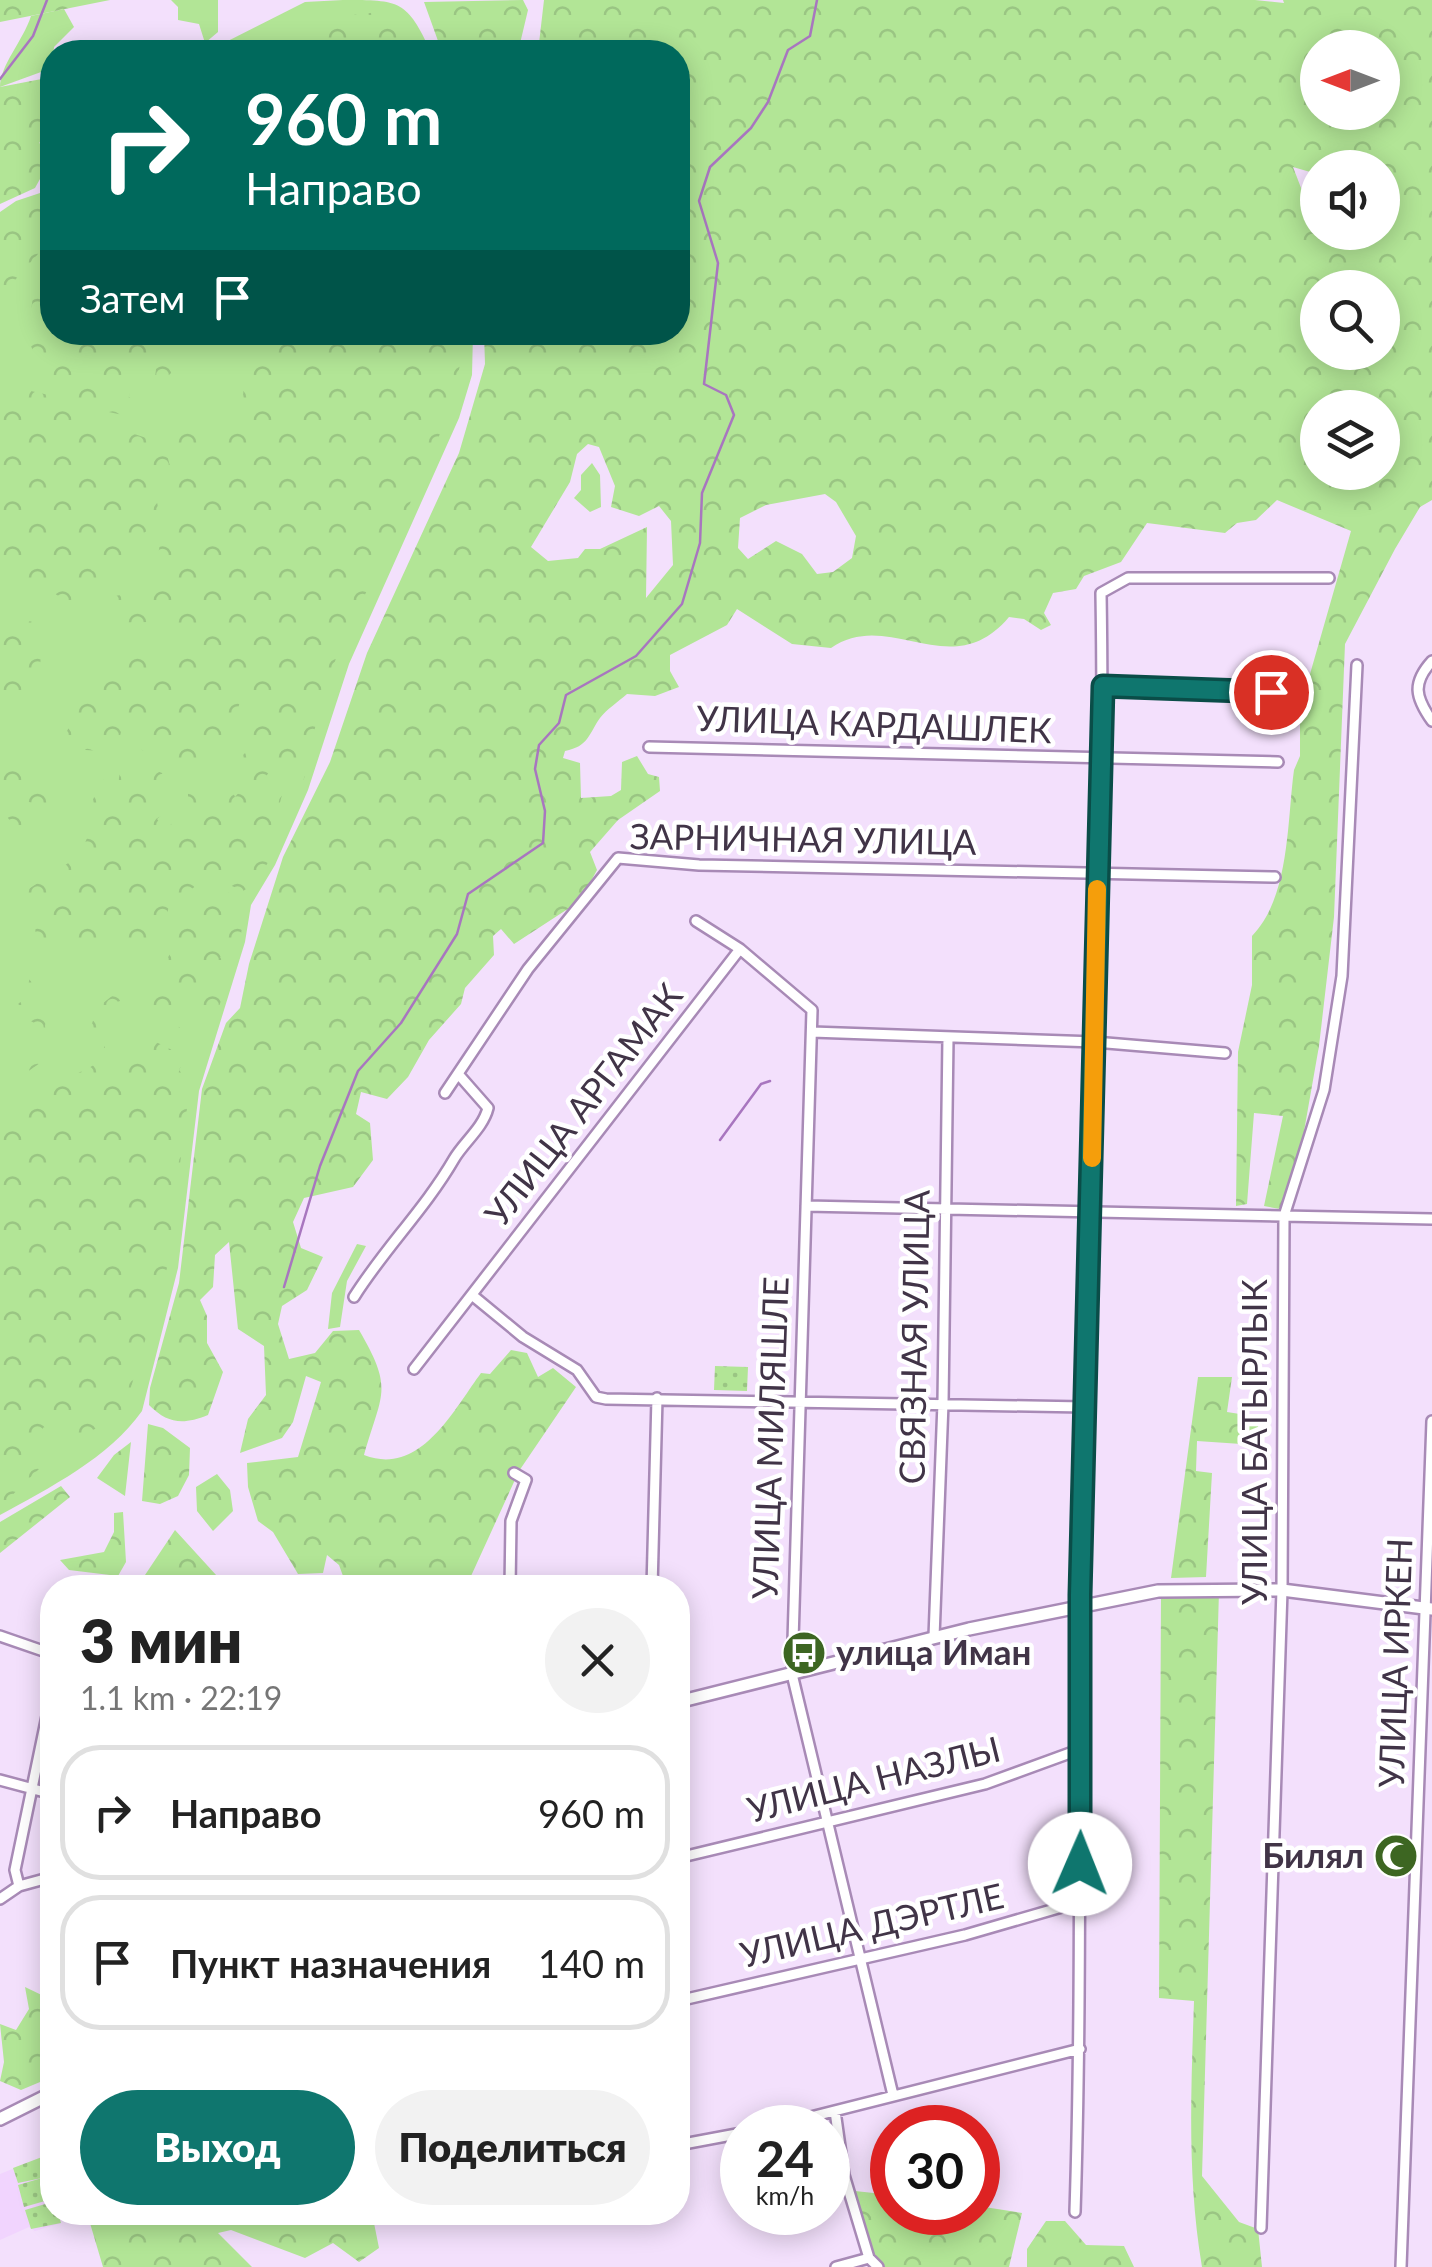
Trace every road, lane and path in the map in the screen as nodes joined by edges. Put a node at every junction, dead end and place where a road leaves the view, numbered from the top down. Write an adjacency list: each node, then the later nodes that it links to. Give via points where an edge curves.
1 (1329, 578): 4 (street, via 1128,578 1101,593)
2 (1432, 661): 6 (street, via 1418,676 1416,692)
3 (1357, 664): 23 (street, УЛИЦА БАТЫРЛЫК, via 1342,976 1324,1090)
4 (1103, 686): 5 (street); 8 (street)
5 (1304, 693)
6 (1432, 721)
7 (649, 747): 8 (street, УЛИЦА КАРДАШЛЕК)
8 (1100, 759): 9 (street, УЛИЦА КАРДАШЛЕК); 10 (street)
9 (1278, 762)
10 (1098, 872): 11 (street, ЗАРНИЧНАЯ УЛИЦА); 16 (street); 18 (street, ЗАРНИЧНАЯ УЛИЦА, via 618,858 528,969)
11 (1274, 877)
12 (696, 921): 13 (street)
13 (740, 949): 14 (street, УЛИЦА МИЛЯШЛЕ, via 812,1010); 25 (street, УЛИЦА АРГАМАК)
14 (812, 1032): 15 (street); 20 (street, УЛИЦА МИЛЯШЛЕ)
15 (948, 1038): 16 (street); 21 (street, СВЯЗНАЯ УЛИЦА)
16 (1095, 1042): 17 (street); 22 (street)
17 (1225, 1053)
18 (460, 1076): 19 (street, ЗАРНИЧНАЯ УЛИЦА); 26 (street, via 488,1108 486,1117)
19 (446, 1093)
20 (806, 1206): 21 (street); 29 (street, УЛИЦА МИЛЯШЛЕ)
21 (946, 1206): 22 (street); 30 (street, СВЯЗНАЯ УЛИЦА)
22 (1092, 1213): 23 (street); 31 (street)
23 (1284, 1216): 24 (street); 36 (street, УЛИЦА БАТЫРЛЫК)
24 (1432, 1219)
25 (472, 1295): 27 (street, УЛИЦА АРГАМАК); 28 (street, via 576,1370 596,1397)
26 (354, 1297)
27 (414, 1369)
28 (657, 1398): 29 (street); 35 (street)
29 (800, 1400): 30 (street); 42 (street, УЛИЦА МИЛЯШЛЕ)
30 (943, 1403): 31 (street); 40 (street, СВЯЗНАЯ УЛИЦА)
31 (1084, 1406): 37 (street)
32 (1432, 1421): 38 (street, УЛИЦА ИРКЕН)
33 (514, 1473): 34 (street, via 526,1480 511,1521)
34 (510, 1575)
35 (652, 1575)
36 (1282, 1590): 37 (street, via 1164,1590); 38 (street); 66 (street, УЛИЦА БАТЫРЛЫК)
37 (1080, 1608): 40 (street); 44 (street)
38 (1429, 1608): 70 (street, УЛИЦА ИРКЕН)
39 (0, 1636): 41 (street)
40 (934, 1638): 42 (street)
41 (40, 1650)
42 (792, 1674): 43 (street); 49 (street, УЛИЦА МИЛЯШЛЕ)
43 (690, 1699)
44 (1082, 1749): 49 (street, УЛИЦА НАЗЛЫ, via 985,1784); 54 (street)
45 (40, 1762): 47 (street)
46 (0, 1780): 47 (street)
47 (35, 1791): 48 (street); 52 (street, via 15,1870)
48 (40, 1792)
49 (829, 1819): 50 (street, УЛИЦА НАЗЛЫ); 55 (street, УЛИЦА МИЛЯШЛЕ)
50 (690, 1855)
51 (40, 1880): 52 (street)
52 (19, 1886): 53 (street)
53 (0, 1899)
54 (1079, 1902): 55 (street, УЛИЦА ДЭРТЛЕ); 57 (street)
55 (863, 1956): 56 (street, УЛИЦА ДЭРТЛЕ); 58 (street, УЛИЦА МИЛЯШЛЕ)
56 (690, 1998)
57 (1080, 2049): 58 (street); 65 (street)
58 (893, 2096): 60 (street)
59 (40, 2099): 61 (street)
60 (850, 2107)
61 (0, 2119)
62 (720, 2138): 63 (street)
63 (690, 2144)
64 (850, 2194): 67 (street)
65 (1074, 2212)
66 (1261, 2228)
67 (870, 2258): 68 (street); 69 (street)
68 (836, 2267)
69 (878, 2267)
70 (1401, 2267)

